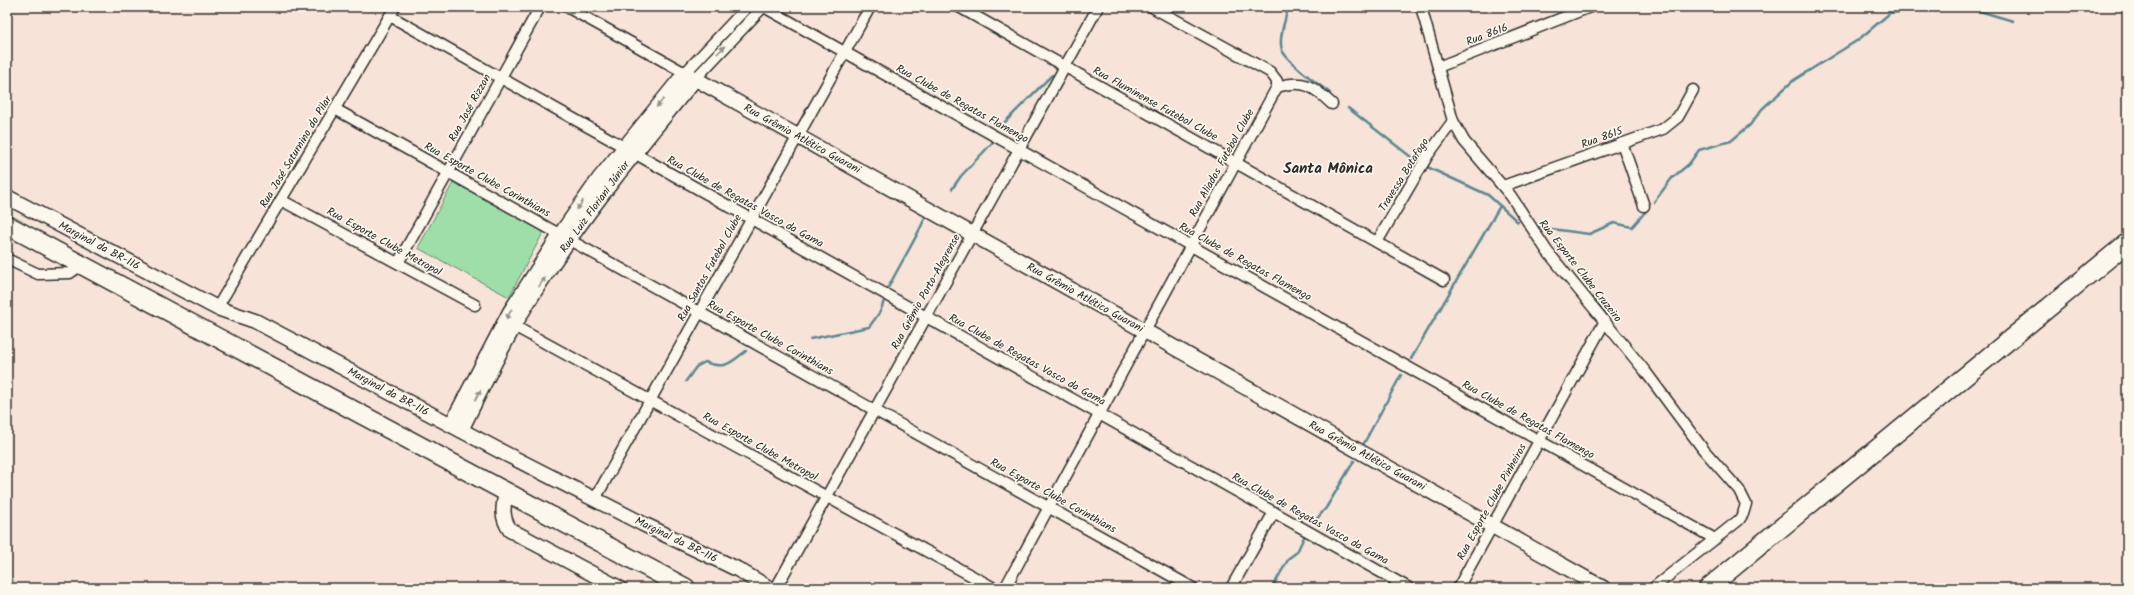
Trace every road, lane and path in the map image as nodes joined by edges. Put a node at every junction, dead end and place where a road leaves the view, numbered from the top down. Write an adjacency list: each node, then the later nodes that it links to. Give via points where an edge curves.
1 (540, 7): 16 (street, Rua José Rizzon)
2 (567, 7): 15 (street, Rua Grêmio Atlético Guarani)
3 (747, 7): 15 (street, Rua Luiz Floriani Júnior)
4 (763, 7): 12 (street, Rua Clube de Regatas Flamengo); 15 (street, Rua Luiz Floriani Júnior, one-way to 4)
5 (870, 7): 12 (street, Rua Santos Futebol Clube)
6 (959, 7): 13 (street, Rua Fluminense Futebol Clube)
7 (1098, 7): 13 (street, Rua Grêmio Porto-Alegrense)
8 (1152, 7): 17 (street, via 1270,72 1277,81)
9 (1421, 7): 14 (street, Rua Esporte Clube Cruzeiro)
10 (1590, 7): 14 (street, Rua 8616)
11 (392, 12): 16 (street, Rua Clube de Regatas Vasco da Gama); 20 (street, Rua José Saturnino do Pilar)
12 (845, 52): 22 (street, Rua Santos Futebol Clube); 25 (street, Rua Clube de Regatas Flamengo)
13 (1065, 67): 25 (street, Rua Grêmio Porto-Alegrense); 26 (street, Rua Fluminense Futebol Clube)
14 (1438, 67): 21 (street, Rua Esporte Clube Cruzeiro)
15 (690, 76): 22 (street, Rua Grêmio Atlético Guarani); 24 (street, Rua Luiz Floriani Júnior)
16 (500, 78): 24 (street, Rua Clube de Regatas Vasco da Gama); 27 (street, Rua José Rizzon)
17 (1277, 87): 19 (street, via 1290,83 1305,84); 26 (street, Rua Aliados Futebol Clube)
18 (1693, 90): 23 (street, Rua 8615, via 1684,108 1664,129)
19 (1332, 104)
20 (335, 109): 27 (street, Rua Esporte Clube Corinthians); 30 (street, Rua José Saturnino do Pilar)
21 (1453, 122): 28 (street, Rua Esporte Clube Cruzeiro, via 1464,141); 36 (street, Travessa Botafogo, via 1428,155)
22 (798, 136): 32 (street, Rua Santos Futebol Clube); 34 (street, Rua Grêmio Atlético Guarani)
23 (1622, 143): 28 (street, Rua 8615); 31 (street)
24 (629, 150): 32 (street, Rua Clube de Regatas Vasco da Gama); 35 (street, Rua Luiz Floriani Júnior, via 590,190)
25 (1019, 150): 34 (street, Rua Grêmio Porto-Alegrense); 38 (street, Rua Clube de Regatas Flamengo)
26 (1236, 163): 36 (street, Rua Fluminense Futebol Clube); 38 (street, Rua Aliados Futebol Clube)
27 (448, 172): 35 (street, Rua Esporte Clube Corinthians); 40 (street, Rua José Rizzon)
28 (1503, 186): 47 (street, Rua Esporte Clube Cruzeiro, via 1538,239)
29 (7, 197): 44 (street, Marginal da BR-116)
30 (281, 200): 40 (street, Rua Esporte Clube Metropol); 44 (street, Rua José Saturnino do Pilar)
31 (1644, 206)
32 (752, 219): 45 (street, Rua Santos Futebol Clube); 46 (street, Rua Clube de Regatas Vasco da Gama)
33 (7, 225): 41 (highway)
34 (972, 234): 46 (street, Rua Grêmio Porto-Alegrense); 49 (street, Rua Grêmio Atlético Guarani)
35 (565, 237): 45 (street, Rua Esporte Clube Corinthians); 48 (street, Rua Luiz Floriani Júnior, one-way to 35); 53 (street, Rua Luiz Floriani Júnior, one-way to 53, via 510,312)
36 (1377, 242): 42 (street, Rua Fluminense Futebol Clube)
37 (2127, 243): 74 (highway)
38 (1191, 246): 49 (street, Rua Aliados Futebol Clube); 54 (street, Rua Clube de Regatas Flamengo)
39 (7, 259): 41 (street, via 38,274 70,273)
40 (398, 263): 43 (street, Rua Esporte Clube Metropol)
41 (81, 264): 55 (highway)
42 (1444, 280)
43 (475, 305)
44 (217, 308): 53 (street, Marginal da BR-116, via 255,321)
45 (700, 312): 50 (street, Rua Santos Futebol Clube); 51 (street, Rua Esporte Clube Corinthians)
46 (926, 317): 51 (street, Rua Grêmio Porto-Alegrense); 52 (street, Rua Clube de Regatas Vasco da Gama)
47 (1604, 323): 54 (street, Rua Esporte Clube Pinheiros); 61 (street, Rua Esporte Clube Cruzeiro, via 1645,371 1703,449 1739,490 1746,509 1739,520)
48 (514, 326): 50 (street, Rua Esporte Clube Metropol); 53 (street, Rua Luiz Floriani Júnior, one-way to 48)
49 (1145, 331): 52 (street, Rua Aliados Futebol Clube); 60 (street, Rua Grêmio Atlético Guarani)
50 (649, 400): 56 (street, Rua Esporte Clube Metropol); 57 (street, Rua Santos Futebol Clube)
51 (875, 410): 56 (street, Rua Grêmio Porto-Alegrense); 58 (street, Rua Esporte Clube Corinthians)
52 (1100, 414): 58 (street, Rua Aliados Futebol Clube); 59 (street, Rua Clube de Regatas Vasco da Gama)
53 (456, 428): 57 (street, Marginal da BR-116)
54 (1540, 441): 60 (street, Rua Esporte Clube Pinheiros); 61 (street, Rua Clube de Regatas Flamengo)
55 (506, 492): 62 (street, via 503,515 510,530); 63 (highway)
56 (827, 497): 65 (street, Rua Grêmio Porto-Alegrense); 66 (street, Rua Esporte Clube Metropol)
57 (595, 499): 64 (street, Marginal da BR-116, via 737,569)
58 (1049, 508): 67 (street, Rua Aliados Futebol Clube); 68 (street, Rua Esporte Clube Corinthians)
59 (1274, 512): 69 (street); 70 (street, Rua Clube de Regatas Vasco da Gama)
60 (1492, 526): 71 (street, Rua Esporte Clube Pinheiros); 72 (street, Rua Grêmio Atlético Guarani)
61 (1715, 539): 73 (street)
62 (614, 587)
63 (686, 588)
64 (769, 588)
65 (776, 588)
66 (994, 588)
67 (1005, 588)
68 (1193, 588)
69 (1231, 588)
70 (1409, 588)
71 (1458, 588)
72 (1603, 588)
73 (1653, 588)
74 (1708, 588)

